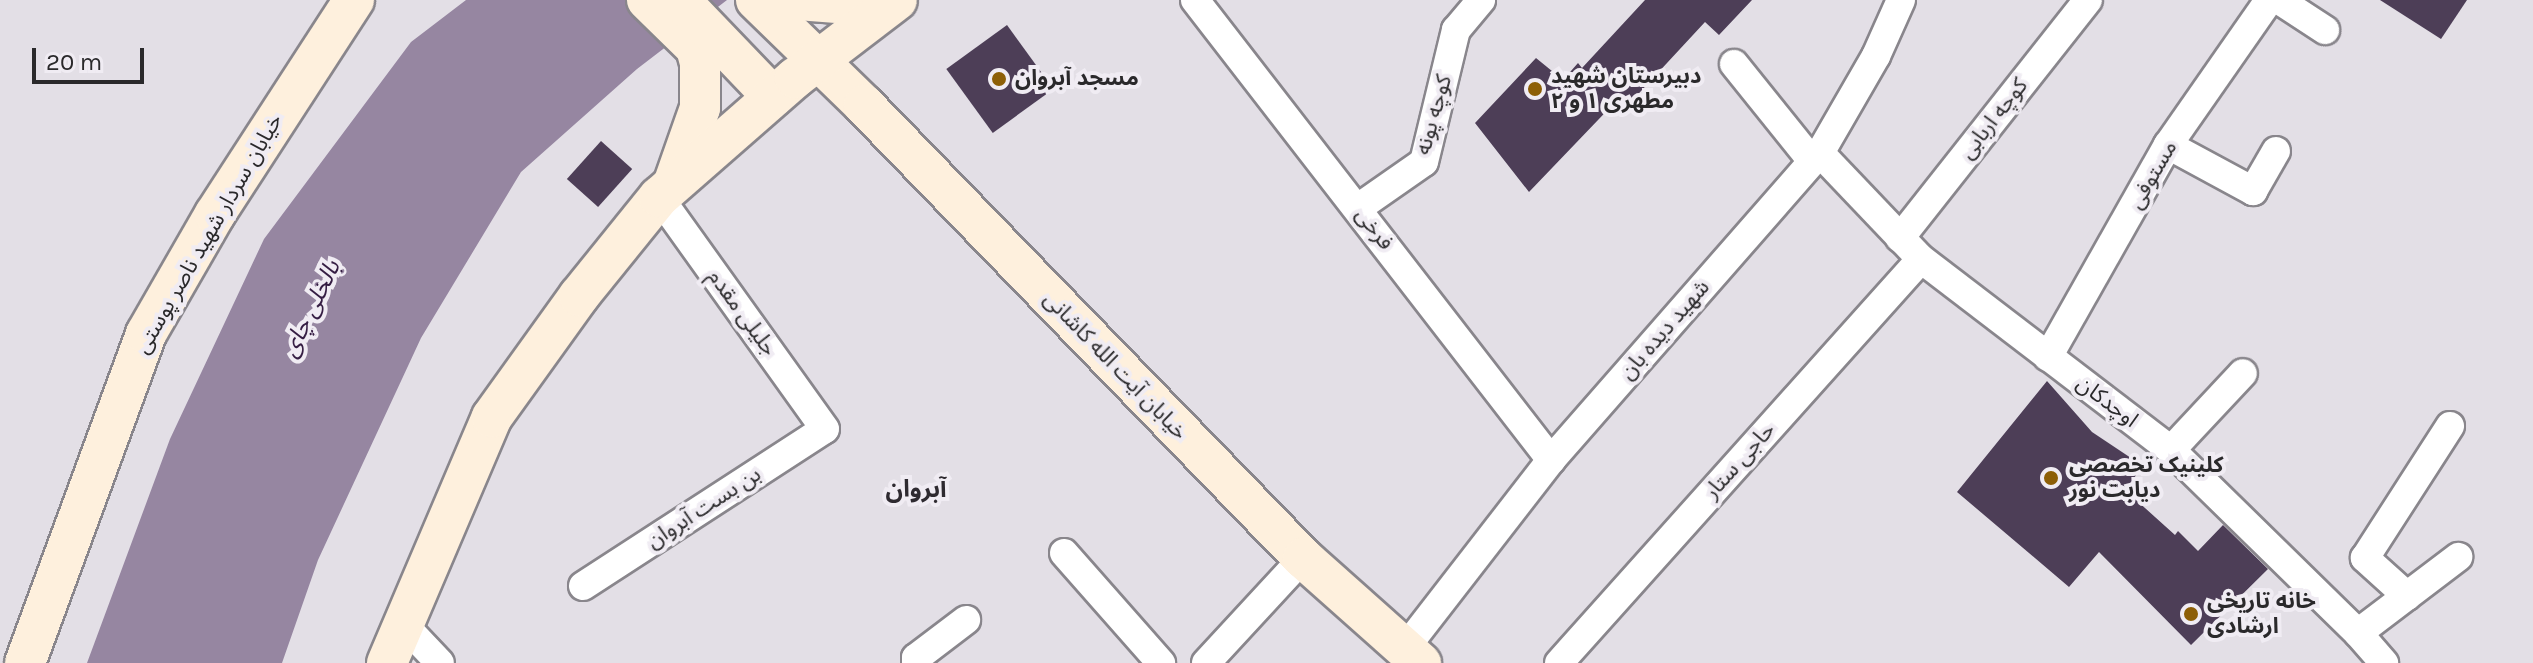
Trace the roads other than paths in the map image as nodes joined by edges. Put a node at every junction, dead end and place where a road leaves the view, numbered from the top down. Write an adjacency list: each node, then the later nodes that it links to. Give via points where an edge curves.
1 (354, 0): 41 (main road, خیابان سردار شهید ناصر پوستی, via 215,214 146,334)
2 (647, 0): 15 (main road, via 696,48)
3 (680, 0): 15 (main road)
4 (756, 0): 16 (main road, خیابان آیت الله کاشانی)
5 (798, 0): 6 (main road)
6 (867, 0)
7 (897, 0): 16 (main road)
8 (1195, 0): 23 (street, فرخی)
9 (1481, 0): 23 (street, کوچه پونه, via 1456,30 1424,162)
10 (1901, 0): 21 (street, شهید دیده بان, via 1876,56)
11 (2088, 0): 24 (street, کوچه اربابی)
12 (2269, 0): 19 (street, مستوفی)
13 (2279, 0): 14 (street)
14 (2325, 30)
15 (708, 48): 18 (main road); 22 (main road, via 700,108)
16 (818, 60): 18 (main road); 34 (main road, خیابان آیت الله کاشانی)
17 (1734, 64): 21 (street, اوچدکان)
18 (773, 97): 22 (main road)
19 (2168, 145): 20 (street, via 2253,191); 26 (street, مستوفی)
20 (2276, 151)
21 (1816, 157): 24 (street, اوچدکان); 31 (street, شهید دیده بان)
22 (666, 191): 29 (street, جلیلی مقدم); 38 (main road, via 579,296 492,417)
23 (1358, 208): 31 (street, فرخی)
24 (1900, 238): 25 (street, اوچدکان)
25 (1921, 259): 26 (street, اوچدکان); 47 (street, حاجی ستار)
26 (2048, 357): 30 (street, اوچدکان)
27 (2243, 373): 30 (street)
28 (2450, 426): 36 (street, via 2365,558)
29 (825, 429): 35 (street, بن بست آبروان)
30 (2171, 450): 39 (street, اوچدکان)
31 (1551, 460): 40 (street, شهید دیده بان)
32 (1064, 553): 45 (street)
33 (2458, 557): 36 (street)
34 (1292, 571): 40 (main road, خیابان آیت الله کاشانی); 46 (street)
35 (583, 586)
36 (2407, 596): 39 (street)
37 (966, 620): 44 (street)
38 (402, 623): 42 (main road); 43 (street)
39 (2358, 633): 48 (street, اوچدکان)
40 (1407, 658)
41 (25, 663)
42 (387, 663)
43 (440, 663)
44 (916, 663)
45 (1161, 663)
46 (1206, 663)
47 (1559, 663)
48 (2384, 663)

